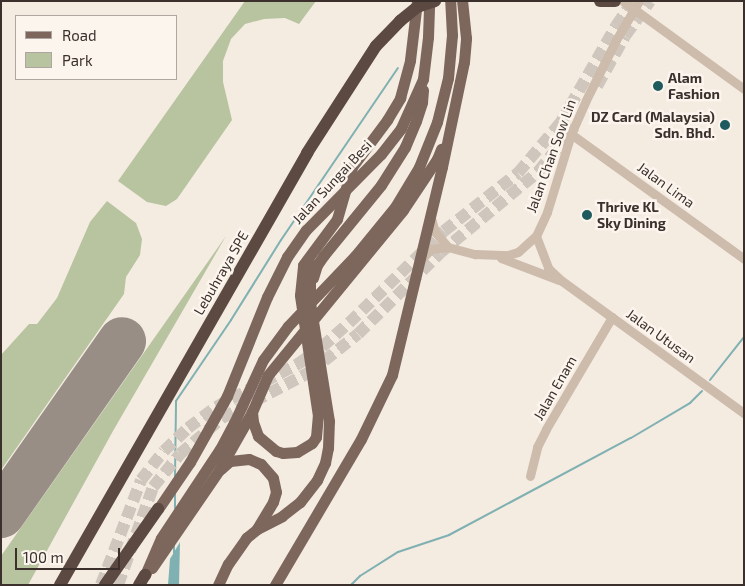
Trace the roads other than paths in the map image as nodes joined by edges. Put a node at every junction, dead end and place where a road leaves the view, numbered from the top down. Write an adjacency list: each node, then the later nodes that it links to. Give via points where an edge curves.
1 (418, 1): 17 (main road, via 406,79 394,110 352,167 337,220); 31 (highway, Lebuhraya SPE, via 394,17 372,44 302,152)
2 (429, 1): 10 (main road, Jalan Sungai Besi)
3 (435, 1): 32 (highway, Lebuhraya SPE, via 417,7 376,46 307,153)
4 (450, 1): 30 (main road, via 452,35 448,78 437,122 419,167 395,207 361,249 288,326 263,360 220,449 160,538)
5 (462, 1): 12 (main road, via 466,38)
6 (600, 1): 7 (highway)
7 (615, 1)
8 (622, 1): 9 (street)
9 (636, 5): 11 (street); 13 (street, Jalan Chan Sow Lin, via 601,68)
10 (423, 79): 22 (main road, via 422,102 405,147 381,185 317,265 313,282); 28 (main road, Jalan Sungai Besi, via 401,128 381,154 306,230 287,257 267,296 227,396 190,462)
11 (744, 89)
12 (453, 116): 14 (main road); 24 (main road, via 437,159 367,255 268,376)
13 (572, 134): 15 (street, Jalan Chan Sow Lin); 19 (street, Jalan Lima)
14 (431, 212): 16 (street, via 436,232); 20 (main road)
15 (536, 236): 18 (street, Jalan Chan Sow Lin, via 518,252); 21 (street, Jalan Utusan, via 548,268)
16 (448, 247): 18 (street, Jalan Chan Sow Lin); 20 (street, via 431,249)
17 (316, 249): 22 (main road, via 309,271); 24 (main road, via 303,265 300,295 318,416 316,437 298,452 276,451 258,436)
18 (496, 256): 21 (street, Jalan Utusan)
19 (744, 259)
20 (419, 263): 35 (main road, via 396,360 382,400)
21 (562, 281): 23 (street, Jalan Utusan)
22 (313, 317): 29 (main road, via 329,421 325,463 300,502)
23 (612, 317): 25 (street, Jalan Utusan); 27 (street, Jalan Enam, via 546,429 537,447)
24 (252, 412): 26 (main road)
25 (744, 413)
26 (219, 470): 29 (main road, via 230,461 249,460 261,464 273,478 276,492 273,502); 30 (main road)
27 (530, 476)
28 (158, 508): 33 (highway)
29 (257, 529): 34 (main road, via 236,550)
30 (142, 580)
31 (53, 585)
32 (60, 585)
33 (105, 585)
34 (218, 585)
35 (275, 585)

